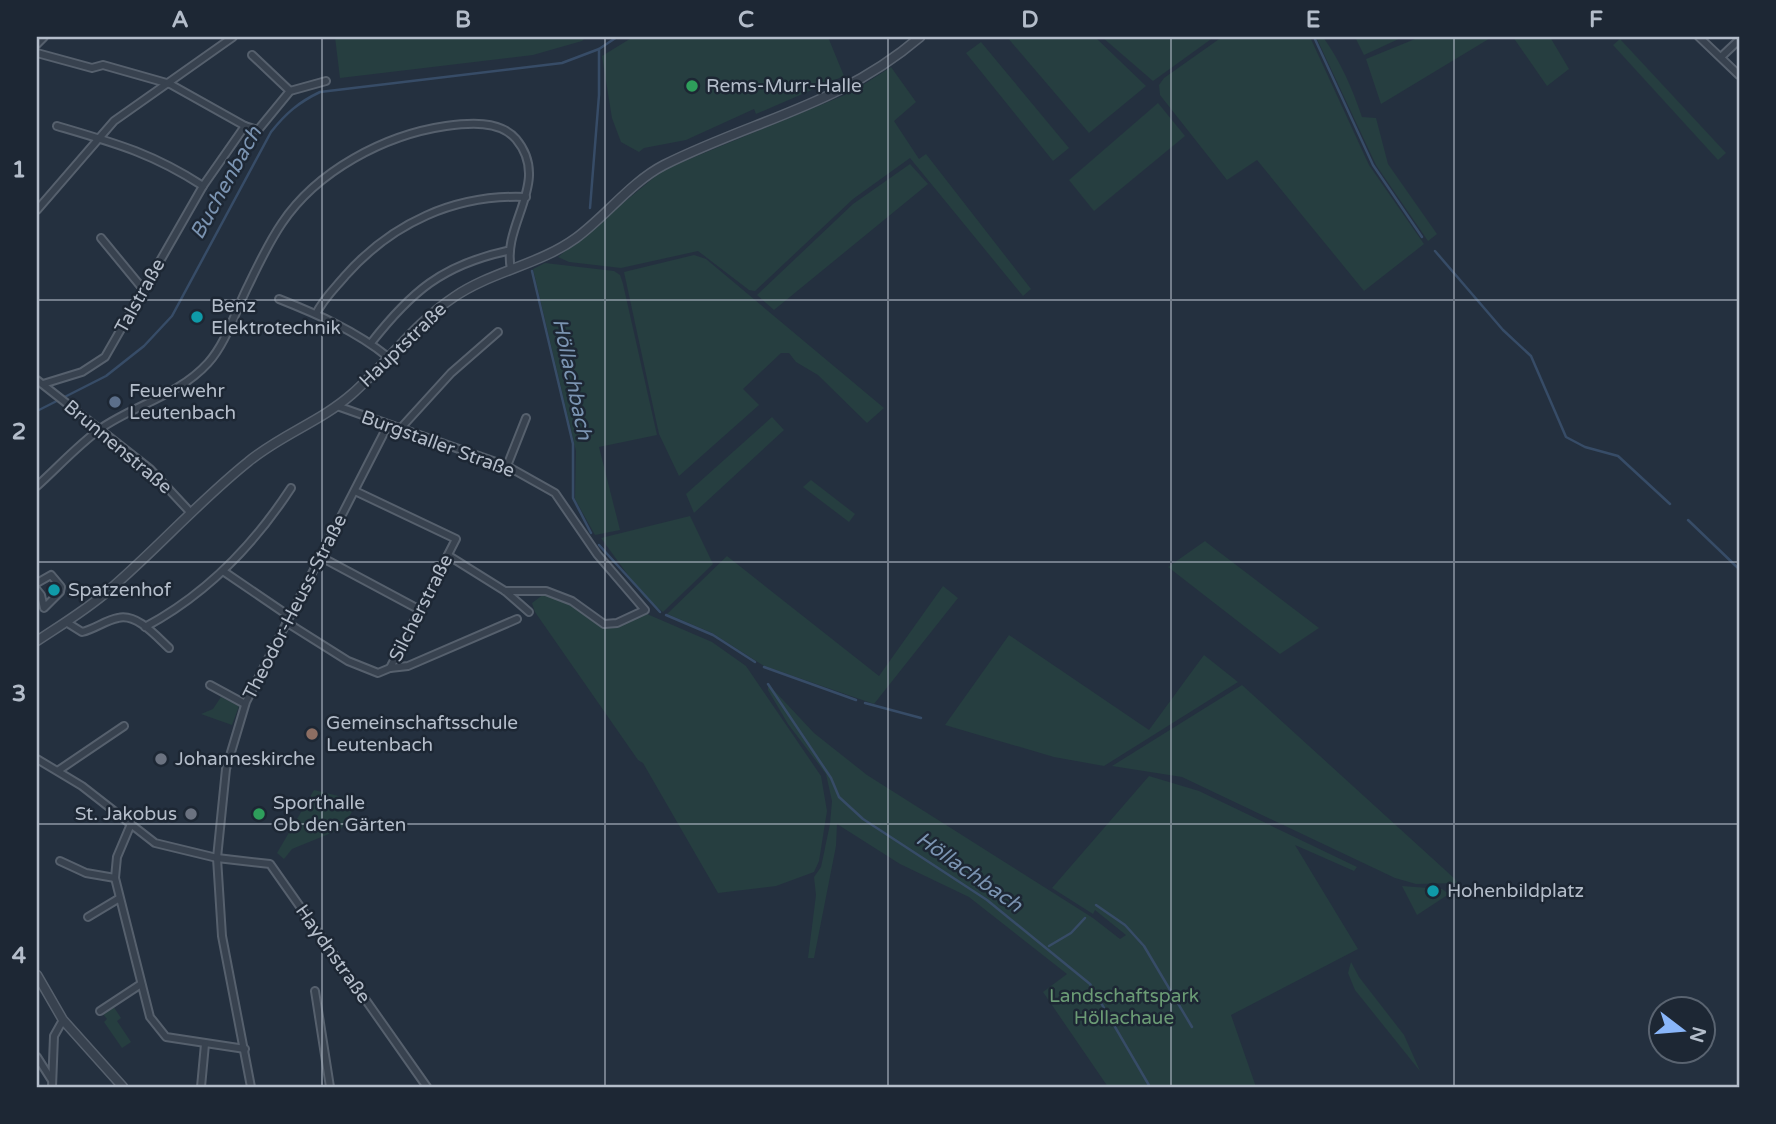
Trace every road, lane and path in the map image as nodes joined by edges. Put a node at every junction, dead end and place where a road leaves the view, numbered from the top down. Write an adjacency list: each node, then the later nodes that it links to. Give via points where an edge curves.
1 (44, 37): 6 (street)
2 (233, 37): 12 (street)
3 (920, 37): 22 (street, Hauptstraße, via 878,70 805,107 660,167 575,238)
4 (1699, 37): 9 (street)
5 (1739, 40): 9 (street)
6 (37, 44)
7 (37, 53): 12 (street)
8 (252, 54): 13 (street)
9 (1721, 57): 10 (street)
10 (1739, 75)
11 (326, 81): 13 (street)
12 (170, 84): 15 (street); 16 (street, via 114,121)
13 (290, 92): 15 (street, via 258,130)
14 (57, 126): 16 (street)
15 (245, 126): 17 (street, Talstraße)
16 (97, 138): 17 (street, via 162,160); 19 (street)
17 (203, 186): 23 (street, Talstraße)
18 (526, 197): 21 (street); 25 (street, via 482,198 416,219 364,254); 33 (street, via 531,176 524,151 501,128 472,124 430,128 359,156 326,177 283,221 209,362 189,380)
19 (37, 211)
20 (101, 238): 23 (street)
21 (507, 251): 22 (street); 27 (street, via 435,276)
22 (511, 269): 28 (street, Hauptstraße, via 453,297)
23 (143, 289): 29 (street, Talstraße, via 105,357 82,372)
24 (279, 299): 25 (street)
25 (316, 314): 27 (street)
26 (498, 332): 34 (street, via 451,373)
27 (371, 343): 28 (street)
28 (388, 357): 30 (street, Hauptstraße)
29 (40, 382): 33 (street, Brunnenstraße)
30 (337, 406): 32 (street, Burgstaller Straße); 39 (street, Hauptstraße, via 270,444)
31 (526, 418): 35 (street)
32 (388, 425): 34 (street, Burgstaller Straße); 38 (street, Theodor-Heuss-Straße)
33 (100, 429): 36 (street); 39 (street, Brunnenstraße, via 150,468)
34 (400, 429): 35 (street, Burgstaller Straße)
35 (507, 466): 45 (street, Burgstaller Straße, via 562,500 597,554 645,610 604,624 572,601 546,592)
36 (37, 486)
37 (291, 488): 42 (street, via 261,533)
38 (355, 491): 40 (street, Silcherstraße, via 456,539); 41 (street, Theodor-Heuss-Straße)
39 (191, 513): 50 (street, Hauptstraße, via 116,584)
40 (449, 556): 45 (street); 46 (street, Silcherstraße)
41 (321, 557): 46 (street); 48 (street, Theodor-Heuss-Straße)
42 (223, 571): 48 (street); 51 (street)
43 (37, 583): 44 (street, via 51,575 61,587 44,608)
44 (37, 590)
45 (505, 591): 47 (street)
46 (420, 610): 54 (street, Silcherstraße)
47 (529, 612)
48 (288, 619): 54 (street, Silcherstraße, via 348,661 382,673); 56 (street, Theodor-Heuss-Straße)
49 (517, 619): 54 (street, via 408,666)
50 (66, 622): 51 (street, via 82,632 120,617); 52 (street, Hauptstraße)
51 (145, 627): 53 (street)
52 (37, 642)
53 (169, 648)
54 (390, 668)
55 (209, 685): 56 (street)
56 (245, 704): 61 (street, Theodor-Heuss-Straße, via 222,790)
57 (124, 726): 59 (street)
58 (37, 759): 59 (street, Haydnstraße)
59 (59, 770): 60 (street, Haydnstraße)
60 (131, 824): 61 (street, Haydnstraße, via 164,847); 63 (street, via 117,857)
61 (217, 859): 72 (street, Theodor-Heuss-Straße, via 225,964); 79 (street, Haydnstraße, via 271,864)
62 (60, 861): 63 (street, via 86,873)
63 (115, 878): 64 (street)
64 (118, 899): 65 (street); 67 (street)
65 (88, 917)
66 (37, 975): 70 (street)
67 (141, 984): 69 (street); 71 (street, via 150,1017 166,1037)
68 (315, 990): 78 (street)
69 (100, 1011)
70 (63, 1020): 74 (street, via 54,1035); 75 (street)
71 (205, 1044): 72 (street); 76 (street)
72 (245, 1049): 77 (street, Theodor-Heuss-Straße)
73 (37, 1057): 74 (street)
74 (52, 1084)
75 (122, 1087)
76 (201, 1087)
77 (251, 1087)
78 (330, 1087)
79 (427, 1087)

